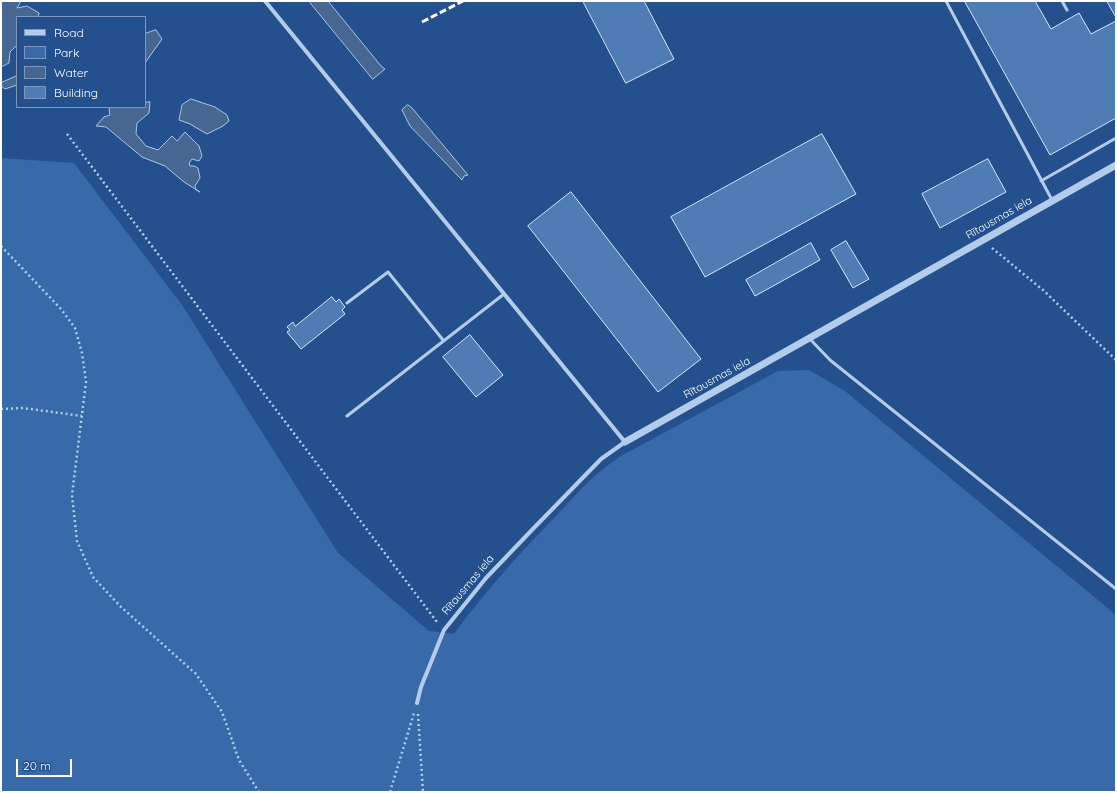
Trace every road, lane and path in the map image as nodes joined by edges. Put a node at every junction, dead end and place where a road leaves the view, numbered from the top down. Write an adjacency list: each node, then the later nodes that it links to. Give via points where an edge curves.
1 (265, 1): 12 (street)
2 (945, 1): 8 (lane)
3 (1062, 1): 4 (lane)
4 (1067, 10)
5 (67, 134): 22 (path)
6 (1116, 138): 8 (lane)
7 (1116, 165): 9 (street, Rītausmas iela)
8 (1042, 181): 9 (lane)
9 (1052, 200): 10 (street, Rītausmas iela)
10 (983, 240): 14 (street, Rītausmas iela); 16 (path, via 1043,290)
11 (1, 246): 18 (path, via 75,328 86,382)
12 (504, 294): 15 (lane); 20 (street)
13 (347, 303): 15 (lane, via 388,272)
14 (810, 339): 20 (street, Rītausmas iela); 21 (lane, via 830,360)
15 (443, 340): 19 (lane)
16 (1116, 360)
17 (1, 410): 18 (path, via 23,408)
18 (82, 416): 24 (path, via 72,495 77,541 93,577 120,606 196,674 222,712 239,760)
19 (347, 416)
20 (625, 442): 22 (street, Rītausmas iela, via 601,459 529,533 486,578)
21 (1116, 589)
22 (444, 630): 23 (street, Rītausmas iela)
23 (417, 703): 25 (path); 26 (path)
24 (259, 792)
25 (390, 792)
26 (423, 792)

